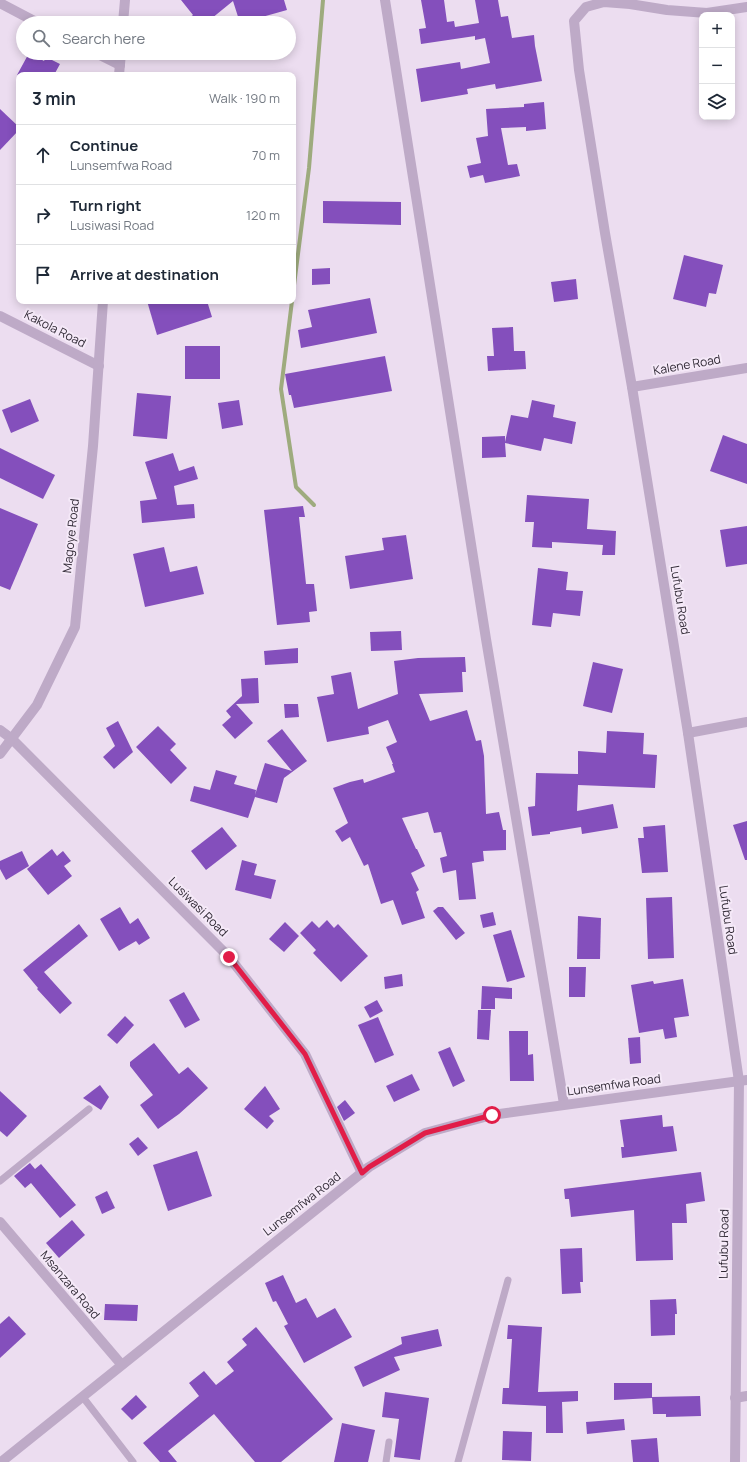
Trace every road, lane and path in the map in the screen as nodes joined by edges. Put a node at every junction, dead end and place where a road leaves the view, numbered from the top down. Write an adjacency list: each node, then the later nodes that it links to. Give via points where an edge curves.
1 (125, 0): 6 (street)
2 (385, 0): 21 (street, via 486,639)
3 (0, 3): 5 (street)
4 (747, 7): 14 (street, Lufubu Road, via 707,13 604,2 586,7 574,22 579,70)
5 (25, 16)
6 (124, 16)
7 (105, 60): 9 (street)
8 (120, 60): 9 (street)
9 (119, 70)
10 (103, 304): 12 (street, Magoye Road)
11 (0, 316): 12 (street, Kakola Road)
12 (99, 366): 18 (street, Magoye Road, via 75,628 36,705)
13 (747, 368): 14 (street, Kalene Road)
14 (632, 388): 17 (street, Lufubu Road)
15 (747, 722): 17 (street)
16 (0, 730): 18 (street, Lusiwasi Road)
17 (688, 733): 20 (street, Lufubu Road)
18 (12, 739): 19 (street, Magoye Road); 23 (street, Lusiwasi Road, via 229,957 305,1054)
19 (0, 754)
20 (743, 1080): 21 (street, Lunsemfwa Road); 30 (street, Lufubu Road)
21 (564, 1104): 23 (street, Lunsemfwa Road, via 492,1115 425,1133)
22 (89, 1109): 24 (lane)
23 (362, 1173): 27 (street, Lunsemfwa Road)
24 (0, 1182)
25 (0, 1222): 27 (street, Msanzara Road)
26 (508, 1280): 35 (lane)
27 (121, 1364): 28 (street, Lunsemfwa Road)
28 (82, 1396): 32 (street, Lunsemfwa Road); 33 (lane)
29 (747, 1396): 30 (street)
30 (735, 1398): 36 (street, Lufubu Road)
31 (389, 1442): 34 (lane)
32 (0, 1462)
33 (133, 1462)
34 (386, 1462)
35 (458, 1462)
36 (735, 1462)

